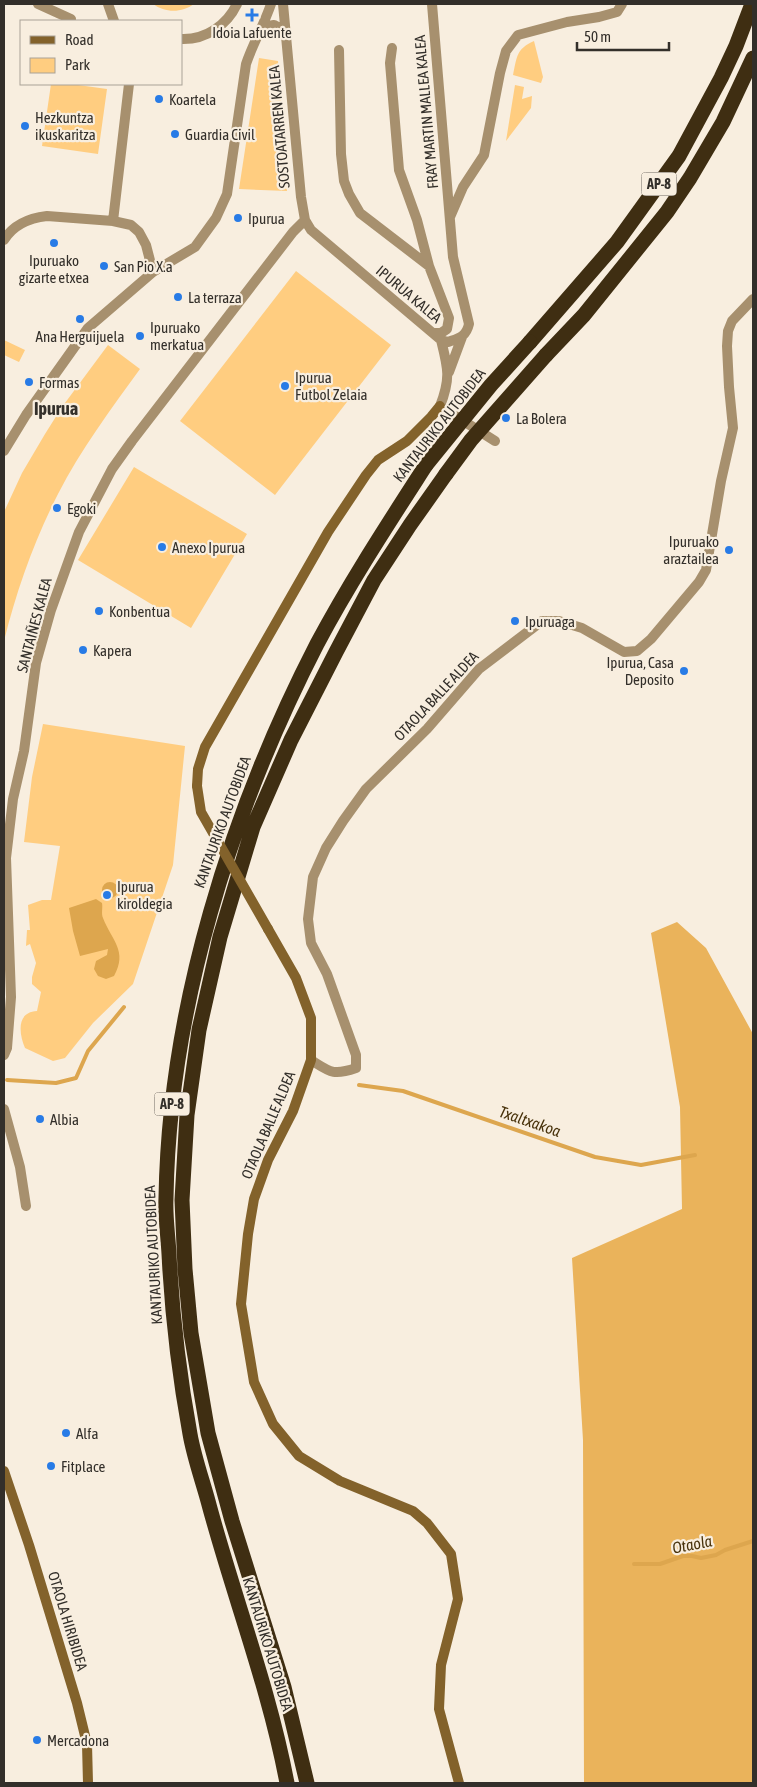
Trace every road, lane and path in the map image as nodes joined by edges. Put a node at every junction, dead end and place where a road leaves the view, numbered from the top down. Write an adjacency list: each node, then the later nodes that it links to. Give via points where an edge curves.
1 (38, 4): 9 (street)
2 (108, 4): 10 (street)
3 (236, 4): 13 (street, via 232,15 222,26 207,34)
4 (271, 4): 11 (street, SOSTOATARREN KALEA)
5 (283, 4): 12 (street, SOSTOATARREN KALEA)
6 (432, 4): 18 (street, FRAY MARTIN MALLEA KALEA)
7 (622, 4): 18 (street, FRAY MARTIN MALLEA KALEA, via 617,12 518,35 506,51 484,156 463,187)
8 (752, 4): 42 (highway, KANTAURIKO AUTOBIDEA / AP-8, bridge, via 721,78 679,156 617,242 491,385 426,465 358,570 266,751 213,901 184,1026 171,1114 166,1200 174,1336 190,1437 224,1562 274,1722)
9 (71, 19)
10 (114, 20)
11 (263, 26): 12 (street, via 274,25); 23 (street, SOSTOATARREN KALEA, via 246,64 224,201 195,247)
12 (285, 30): 19 (street, SOSTOATARREN KALEA, via 300,197)
13 (182, 39)
14 (392, 48): 22 (street, via 390,63 399,170)
15 (339, 50): 22 (street, via 341,154 349,194 360,213)
16 (753, 58): 43 (highway, KANTAURIKO AUTOBIDEA / AP-8, bridge, via 723,122 667,212 584,315 471,440 410,525 366,596 291,740 253,828 220,937 199,1030 187,1115 182,1200 191,1333 208,1433 284,1687)
17 (129, 85): 20 (street)
18 (450, 218): 25 (street, FRAY MARTIN MALLEA KALEA, via 453,257)
19 (305, 220): 27 (street, IPURUA KALEA, via 311,230); 33 (street, SANTAIÑES KALEA, via 132,441 112,470 79,532 36,663 24,751)
20 (113, 221): 21 (street, via 37,217 16,226); 23 (street, via 131,225 139,232 146,245)
21 (6, 236)
22 (429, 266): 26 (street)
23 (152, 272): 32 (street, SOSTOATARREN KALEA, via 88,328 26,414)
24 (753, 299): 37 (street, OTAOLA BALLE ALDEA, via 732,321 728,331 732,428 706,570 651,639 637,651 624,652 582,628 542,621 479,669 427,729 366,789 326,848 313,877 308,919 311,943 337,1001 356,1055 356,1068 331,1073)
25 (468, 317): 26 (street, via 462,322); 28 (street, via 467,332)
26 (449, 318): 27 (street, via 447,329)
27 (437, 336): 28 (street, via 448,342); 29 (street, IPURUA KALEA)
28 (462, 337): 29 (street)
29 (448, 375): 30 (street, IPURUA KALEA)
30 (440, 406): 31 (street); 37 (main road, OTAOLA BALLE ALDEA, bridge, via 407,441 378,460 366,475 328,532 205,747 198,769 201,812 296,978 311,1018)
31 (495, 441)
32 (4, 451)
33 (13, 799): 34 (street); 35 (street, SANTAIÑES KALEA)
34 (4, 811)
35 (5, 856): 36 (street, SANTAIÑES KALEA, via 11,997)
36 (4, 1055)
37 (310, 1060): 44 (main road, OTAOLA BALLE ALDEA, via 293,1111 268,1160 254,1199 241,1304 254,1382 273,1424 299,1456 340,1482 413,1511 427,1523 451,1554 458,1599 441,1665 439,1709)
38 (4, 1109): 39 (street, via 20,1167)
39 (26, 1206)
40 (4, 1471): 41 (main road, OTAOLA HIRIBIDEA, via 78,1703 87,1744)
41 (88, 1783)
42 (288, 1783)
43 (307, 1783)
44 (459, 1783)

